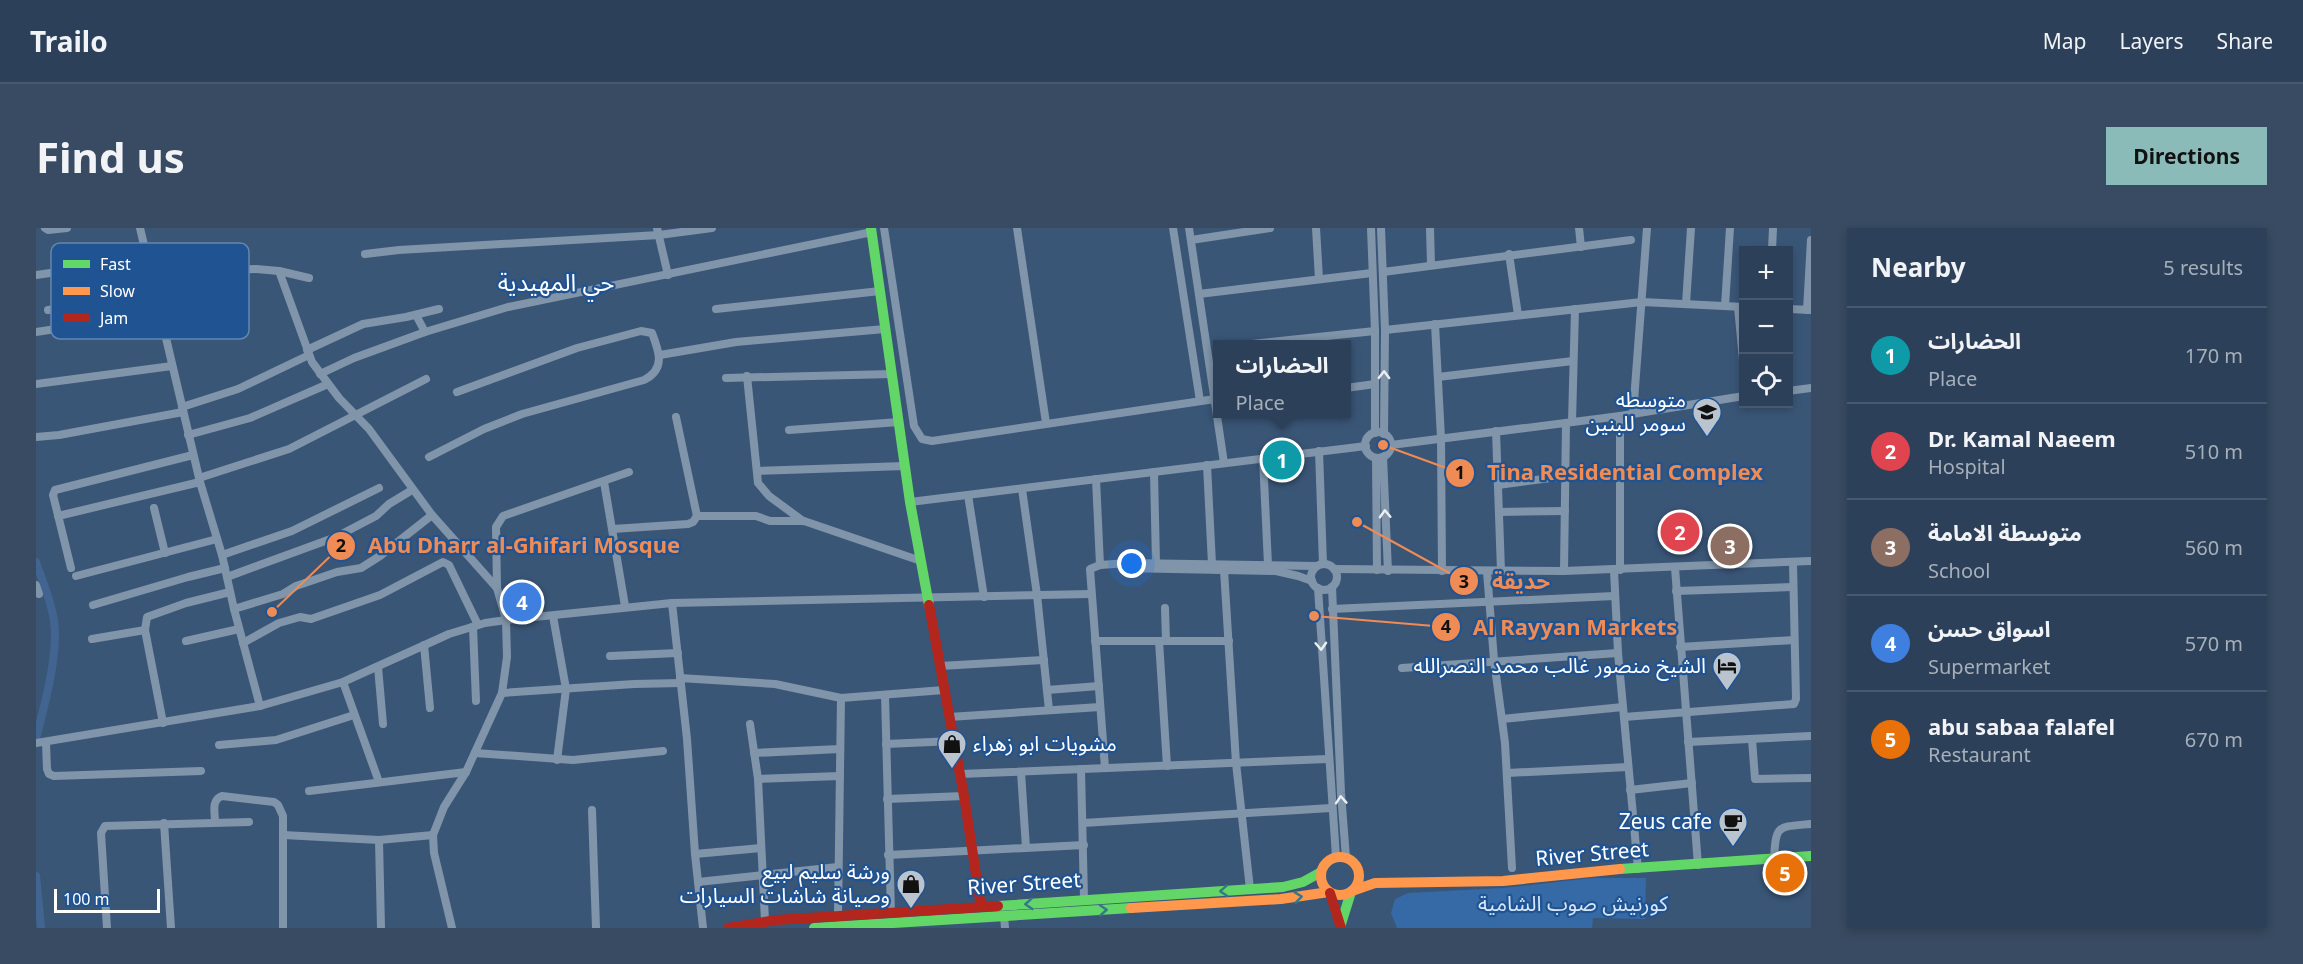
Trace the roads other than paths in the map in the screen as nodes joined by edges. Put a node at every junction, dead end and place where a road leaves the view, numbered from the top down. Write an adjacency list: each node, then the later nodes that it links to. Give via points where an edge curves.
1 (45, 228): 2 (street)
2 (67, 228)
3 (140, 228): 25 (street)
4 (712, 228): 21 (street)
5 (884, 228): 86 (street)
6 (1017, 228): 99 (street)
7 (1173, 228): 89 (street)
8 (1189, 228): 22 (street)
9 (1270, 228): 19 (street)
10 (1316, 228): 39 (street)
11 (1371, 228): 35 (street)
12 (1381, 228): 33 (street)
13 (1430, 228): 30 (street)
14 (1579, 228): 27 (street)
15 (1647, 228): 44 (street)
16 (1691, 228): 45 (street)
17 (1730, 228): 46 (street)
18 (1773, 228): 26 (street)
19 (1244, 229): 22 (street)
20 (872, 230): 37 (street); 40 (main road)
21 (658, 231): 28 (street); 37 (street)
22 (1191, 240): 41 (street)
23 (1631, 240): 27 (street)
24 (1811, 240): 54 (street)
25 (143, 243)
26 (1772, 246)
27 (1581, 247): 29 (street)
28 (365, 254)
29 (1509, 254): 30 (street); 56 (street)
30 (1431, 264): 33 (street)
31 (249, 269): 32 (street)
32 (279, 271): 38 (street); 68 (street)
33 (1383, 272): 42 (street)
34 (51, 273): 36 (street)
35 (1372, 273): 39 (street); 43 (street)
36 (36, 275)
37 (668, 275): 63 (street, via 519,304)
38 (309, 278)
39 (1319, 279): 41 (street)
40 (880, 291): 49 (street); 58 (main road)
41 (1199, 294): 67 (street)
42 (1384, 299): 43 (street); 60 (street)
43 (1373, 300): 61 (street)
44 (1642, 302): 45 (street); 50 (street); 92 (street)
45 (1686, 304): 46 (street)
46 (1725, 306): 47 (street)
47 (1739, 307)
48 (439, 309): 55 (street)
49 (716, 309)
50 (1575, 309): 56 (street); 70 (street)
51 (1793, 309): 54 (street)
52 (48, 310): 53 (street)
53 (51, 310)
54 (1809, 310)
55 (416, 315): 63 (street); 68 (street, via 363,324)
56 (1518, 315): 57 (street)
57 (1436, 324): 60 (street); 75 (street)
58 (885, 329): 69 (street, via 736,342); 73 (main road)
59 (51, 330): 62 (street)
60 (1385, 330): 102 (street, one-way to 60)
61 (1375, 331): 65 (street); 80 (street)
62 (36, 332)
63 (425, 332): 72 (street)
64 (165, 339): 71 (street)
65 (1296, 340)
66 (1213, 349): 67 (street)
67 (1207, 350): 81 (street)
68 (308, 352): 72 (street); 91 (street, via 238,389)
69 (660, 356): 85 (street, via 652,333 641,331 577,348); 110 (street, via 655,372 644,380 522,414)
70 (1573, 361): 75 (street); 98 (street)
71 (172, 366): 78 (street); 91 (street)
72 (320, 374): 79 (street)
73 (892, 374): 74 (street); 87 (main road)
74 (747, 376): 76 (street); 116 (street)
75 (1438, 377): 105 (street)
76 (726, 378)
77 (426, 379): 93 (street)
78 (36, 384)
79 (328, 384): 93 (street); 103 (street, via 250,418)
80 (1375, 384): 82 (street); 102 (street)
81 (1213, 385)
82 (1351, 387)
83 (1811, 388): 84 (street)
84 (1793, 390)
85 (457, 392)
86 (908, 392): 87 (street); 99 (street, via 915,431 927,441)
87 (895, 394): 97 (main road)
88 (1739, 397): 92 (street)
89 (1200, 402): 90 (street); 99 (street)
90 (1213, 403)
91 (182, 409): 103 (street); 104 (street)
92 (1633, 414): 94 (street)
93 (357, 415): 121 (street, via 282,452); 126 (street)
94 (1620, 416): 98 (street); 154 (street)
95 (676, 417): 134 (street)
96 (1218, 418): 113 (street)
97 (899, 422): 100 (street); 115 (main road)
98 (1569, 422): 101 (street); 119 (street)
99 (1046, 423)
100 (789, 430)
101 (1496, 431): 105 (street); 123 (street)
102 (1380, 433): 106 (street, via 1388,436); 107 (street, via 1368,437)
103 (188, 435): 109 (street)
104 (36, 437)
105 (1441, 438): 106 (street); 155 (street)
106 (1391, 445): 111 (street, via 1389,452)
107 (1366, 446): 108 (street); 111 (street, via 1369,453)
108 (1319, 452): 112 (street); 148 (street)
109 (193, 455): 121 (street); 133 (street, via 58,489 53,495)
110 (429, 457)
111 (1379, 457): 152 (street); 153 (street, one-way to 111)
112 (1263, 458): 113 (street); 147 (street)
113 (1224, 463): 114 (street)
114 (1206, 465): 118 (street); 144 (street)
115 (905, 466): 116 (street); 128 (main road)
116 (758, 471): 135 (street, via 758,483 769,496)
117 (629, 472): 122 (street)
118 (1154, 472): 120 (street); 142 (street)
119 (1566, 476): 123 (street); 130 (street)
120 (1096, 479): 125 (street); 145 (street)
121 (199, 480): 133 (street); 137 (street)
122 (604, 482): 136 (street); 164 (street, via 503,516 496,527)
123 (1498, 484): 131 (street)
124 (380, 488): 139 (street, via 292,531)
125 (1022, 489): 127 (street); 170 (street)
126 (412, 490): 132 (street); 159 (street, via 372,519 336,537)
127 (968, 495): 128 (street); 172 (street)
128 (910, 502): 140 (main road)
129 (154, 508): 138 (street)
130 (1565, 511): 131 (street); 157 (street)
131 (1499, 512): 156 (street)
132 (432, 515): 164 (street); 179 (street, via 361,568 337,572)
133 (58, 516): 138 (street, via 74,572)
134 (697, 516): 135 (street); 136 (street, via 688,524)
135 (804, 521): 140 (street)
136 (613, 529): 177 (street)
137 (217, 539): 138 (street); 139 (street)
138 (165, 553)
139 (222, 555): 159 (street)
140 (921, 561): 173 (main road)
141 (1811, 561): 143 (street)
142 (1156, 563): 144 (street); 146 (street)
143 (1793, 563): 149 (street); 162 (street)
144 (1212, 564): 147 (street)
145 (1100, 565): 146 (street); 169 (street, via 1089,572)
146 (1116, 565): 151 (street)
147 (1268, 565): 148 (street)
148 (1319, 565): 150 (street); 160 (street, via 1311,572)
149 (1675, 568): 154 (street); 166 (street)
150 (1334, 569): 152 (street); 163 (street, via 1336,579)
151 (1224, 570): 160 (street, via 1276,571); 191 (street)
152 (1377, 570): 153 (street)
153 (1388, 570): 155 (street)
154 (1617, 570): 157 (street); 171 (street)
155 (1442, 571): 158 (street)
156 (1501, 571): 157 (street); 158 (street)
157 (1564, 571)
158 (1487, 572): 174 (street)
159 (226, 573): 167 (street); 176 (street, via 188,577)
160 (1312, 581): 165 (street)
161 (36, 585): 168 (street)
162 (1792, 586): 166 (street); 187 (street)
163 (1332, 587): 165 (street); 180 (street)
164 (497, 588): 182 (street)
165 (1318, 588): 238 (street, one-way to 238)
166 (1676, 591): 194 (street)
167 (230, 592): 179 (street); 185 (street, via 158,612 147,617)
168 (39, 594)
169 (1091, 594): 170 (street); 189 (street)
170 (1037, 596): 172 (street); 198 (street)
171 (1614, 596): 174 (street); 196 (street)
172 (984, 597): 173 (street)
173 (927, 598): 175 (street); 200 (main road)
174 (1490, 602): 180 (street); 199 (street)
175 (672, 603): 177 (street); 195 (street)
176 (93, 605)
177 (625, 606): 181 (street)
178 (1165, 608): 190 (street)
179 (234, 609): 184 (street)
180 (1332, 609): 277 (street, one-way to 180)
181 (554, 616): 182 (street); 206 (street)
182 (506, 620): 183 (street); 209 (street, via 507,657)
183 (476, 626): 192 (street, via 449,565 443,562 380,595 311,619 300,617 279,623); 193 (street); 212 (street)
184 (239, 629): 188 (street); 192 (street)
185 (145, 630): 186 (street); 223 (street)
186 (92, 639)
187 (1794, 640): 194 (street); 218 (street, via 1794,704)
188 (186, 641)
189 (1095, 641): 190 (street); 205 (street)
190 (1163, 641): 191 (street); 241 (street)
191 (1229, 641): 240 (street)
192 (243, 644): 213 (street)
193 (424, 645): 201 (street); 216 (street)
194 (1680, 647): 218 (street)
195 (678, 652): 197 (street); 203 (street)
196 (1618, 653): 199 (street); 215 (street)
197 (610, 656)
198 (1044, 660): 200 (street); 208 (street)
199 (1494, 660): 202 (street); 222 (street)
200 (940, 666): 207 (main road)
201 (378, 667): 204 (street); 224 (street)
202 (1402, 668)
203 (681, 681): 206 (street); 211 (street, via 775,684); 274 (street)
204 (343, 682): 213 (street); 219 (street)
205 (1098, 686): 208 (street); 214 (street)
206 (566, 688): 209 (street); 239 (street)
207 (944, 690): 210 (street); 220 (main road)
208 (1047, 690): 217 (street)
209 (502, 693): 236 (street)
210 (885, 696): 211 (street); 232 (street)
211 (840, 698): 234 (street)
212 (476, 701)
213 (260, 706): 223 (street)
214 (1100, 707): 217 (street); 243 (street)
215 (1623, 707): 221 (street); 222 (street)
216 (430, 708)
217 (1049, 710): 220 (street)
218 (1686, 712): 221 (street); 229 (street)
219 (354, 715): 233 (street, via 276,740); 253 (street)
220 (949, 717): 228 (main road)
221 (1624, 717): 242 (street)
222 (1502, 719): 248 (street)
223 (163, 723): 231 (street)
224 (383, 724)
225 (750, 724): 237 (street)
226 (1811, 736): 227 (street)
227 (1752, 739): 229 (street); 252 (street, via 1755,779)
228 (954, 741): 232 (street); 249 (main road)
229 (1688, 742): 254 (street)
230 (36, 743): 231 (street)
231 (46, 743): 245 (street, via 47,769 54,776)
232 (886, 744): 258 (street)
233 (219, 745)
234 (840, 749): 237 (street); 250 (street)
235 (663, 751): 239 (street)
236 (475, 753): 239 (street); 246 (street)
237 (754, 753): 251 (street)
238 (1328, 759): 240 (street); 259 (street)
239 (557, 760)
240 (1236, 763): 241 (street); 261 (street)
241 (1167, 766): 243 (street)
242 (1628, 767): 248 (street); 255 (street)
243 (1105, 768): 244 (street)
244 (1081, 769): 247 (street); 265 (street)
245 (201, 771)
246 (466, 772): 253 (street); 268 (street, via 444,807)
247 (1021, 772): 249 (street); 272 (street)
248 (1507, 773): 282 (street)
249 (960, 774): 257 (main road)
250 (840, 776): 251 (street); 280 (street)
251 (758, 778): 271 (street)
252 (1811, 778)
253 (379, 782): 256 (street)
254 (1692, 783): 255 (street); 279 (street)
255 (1630, 790): 283 (street)
256 (309, 791)
257 (964, 796): 258 (street); 273 (main road)
258 (887, 799): 275 (street)
259 (1331, 808): 261 (street); 277 (street)
260 (592, 810): 304 (street)
261 (1242, 813): 265 (street); 288 (street)
262 (215, 822): 263 (street); 264 (street); 267 (street, via 215,803 220,796 273,802 282,810)
263 (249, 822)
264 (164, 823): 299 (street, via 108,825 102,830); 300 (street)
265 (1083, 823): 270 (street)
266 (1811, 824): 278 (street, via 1780,829 1775,838)
267 (283, 835): 269 (street); 301 (street)
268 (433, 835): 269 (street); 303 (street)
269 (379, 840): 302 (street)
270 (1084, 845): 272 (street); 291 (street)
271 (761, 848): 274 (street); 285 (street)
272 (1026, 848): 273 (street)
273 (974, 852): 275 (street); 293 (main road)
274 (695, 854): 286 (street)
275 (888, 855): 294 (street)
276 (1811, 856): 278 (main road, River Street)
277 (1341, 858): 281 (main road); 284 (main road, via 1326,863)
278 (1774, 859): 279 (main road, River Street)
279 (1698, 865): 283 (main road, River Street)
280 (838, 867): 285 (street); 295 (street)
281 (1357, 867): 287 (main road); 289 (main road, via 1359,880)
282 (1512, 868)
283 (1638, 869): 287 (main road, River Street, via 1478,883)
284 (1321, 872): 288 (main road, River Street, via 1290,886); 290 (main road, via 1321,882)
285 (763, 875): 286 (street); 296 (street)
286 (698, 882): 305 (street)
287 (1375, 883): 289 (main road, River Street)
288 (1250, 889): 292 (main road, River Street, one-way to 292)
289 (1351, 891): 290 (main road, via 1341,895); 308 (main road)
290 (1330, 892): 292 (main road, River Street, one-way to 290, via 1281,899); 308 (main road)
291 (1084, 899): 292 (main road, River Street); 293 (main road, River Street, one-way to 293)
292 (1134, 902): 298 (main road, River Street, one-way to 292)
293 (981, 907): 294 (main road, River Street)
294 (891, 913): 295 (main road, River Street)
295 (838, 916): 297 (main road, River Street)
296 (765, 921): 297 (main road, River Street); 306 (main road, River Street)
297 (804, 923)
298 (1005, 924): 307 (main road, River Street)
299 (107, 928)
300 (171, 928)
301 (283, 928)
302 (381, 928)
303 (452, 928)
304 (596, 928)
305 (703, 928)
306 (728, 928)
307 (814, 928)
308 (1340, 928)

